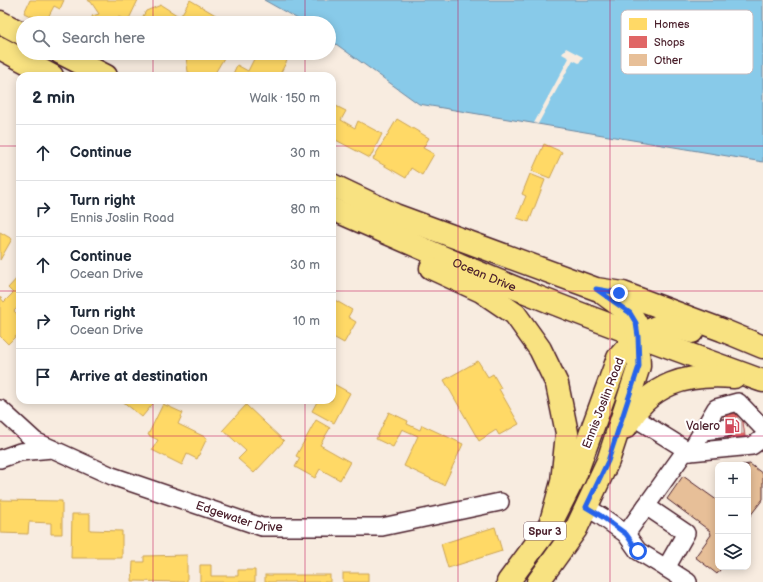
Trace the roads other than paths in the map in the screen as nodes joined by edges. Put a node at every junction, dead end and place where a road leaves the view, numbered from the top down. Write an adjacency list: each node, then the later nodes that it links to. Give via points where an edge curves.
1 (14, 29): 2 (main road)
2 (3, 49): 3 (main road)
3 (16, 56)
4 (23, 60): 6 (main road)
5 (75, 60): 7 (main road)
6 (45, 72)
7 (98, 72)
8 (336, 187): 11 (main road, Ocean Drive, via 395,215)
9 (336, 211): 12 (main road, Ocean Drive, via 533,295)
10 (336, 223): 29 (main road, via 481,291 515,314 540,349 557,384 567,433 562,482)
11 (596, 289): 12 (main road, Ocean Drive, via 630,313 636,323); 13 (main road, Ocean Drive, via 623,293)
12 (638, 336): 14 (main road, Spur 3, via 664,324 719,341); 15 (main road, Ocean Drive); 25 (main road, Ennis Joslin Road / Spur 3, via 639,366); 29 (main road, Ennis Joslin Road / Spur 3, via 618,358 575,476)
13 (763, 347)
14 (763, 350)
15 (763, 382): 17 (main road, via 713,375 692,377 662,388 649,396)
16 (0, 409): 22 (street, Edgewater Drive, via 36,440)
17 (632, 416): 23 (street); 25 (main road)
18 (754, 425): 20 (street, via 738,402 716,408)
19 (726, 428): 20 (street)
20 (704, 431): 23 (street)
21 (763, 438): 23 (street, via 752,446)
22 (54, 449): 24 (street, via 20,452); 26 (street, Edgewater Drive, via 112,476 262,527 382,527)
23 (688, 451): 27 (street)
24 (0, 459)
25 (608, 461): 28 (main road, Ennis Joslin Road / Spur 3)
26 (500, 502)
27 (646, 506): 30 (street); 31 (street, via 686,533)
28 (586, 507): 30 (street); 33 (main road, Ennis Joslin Road / Spur 3, via 576,529)
29 (550, 525): 32 (main road, Ennis Joslin Road / Spur 3)
30 (626, 534): 31 (street, via 638,551)
31 (666, 568): 34 (street)
32 (508, 582)
33 (538, 582)
34 (688, 582)

